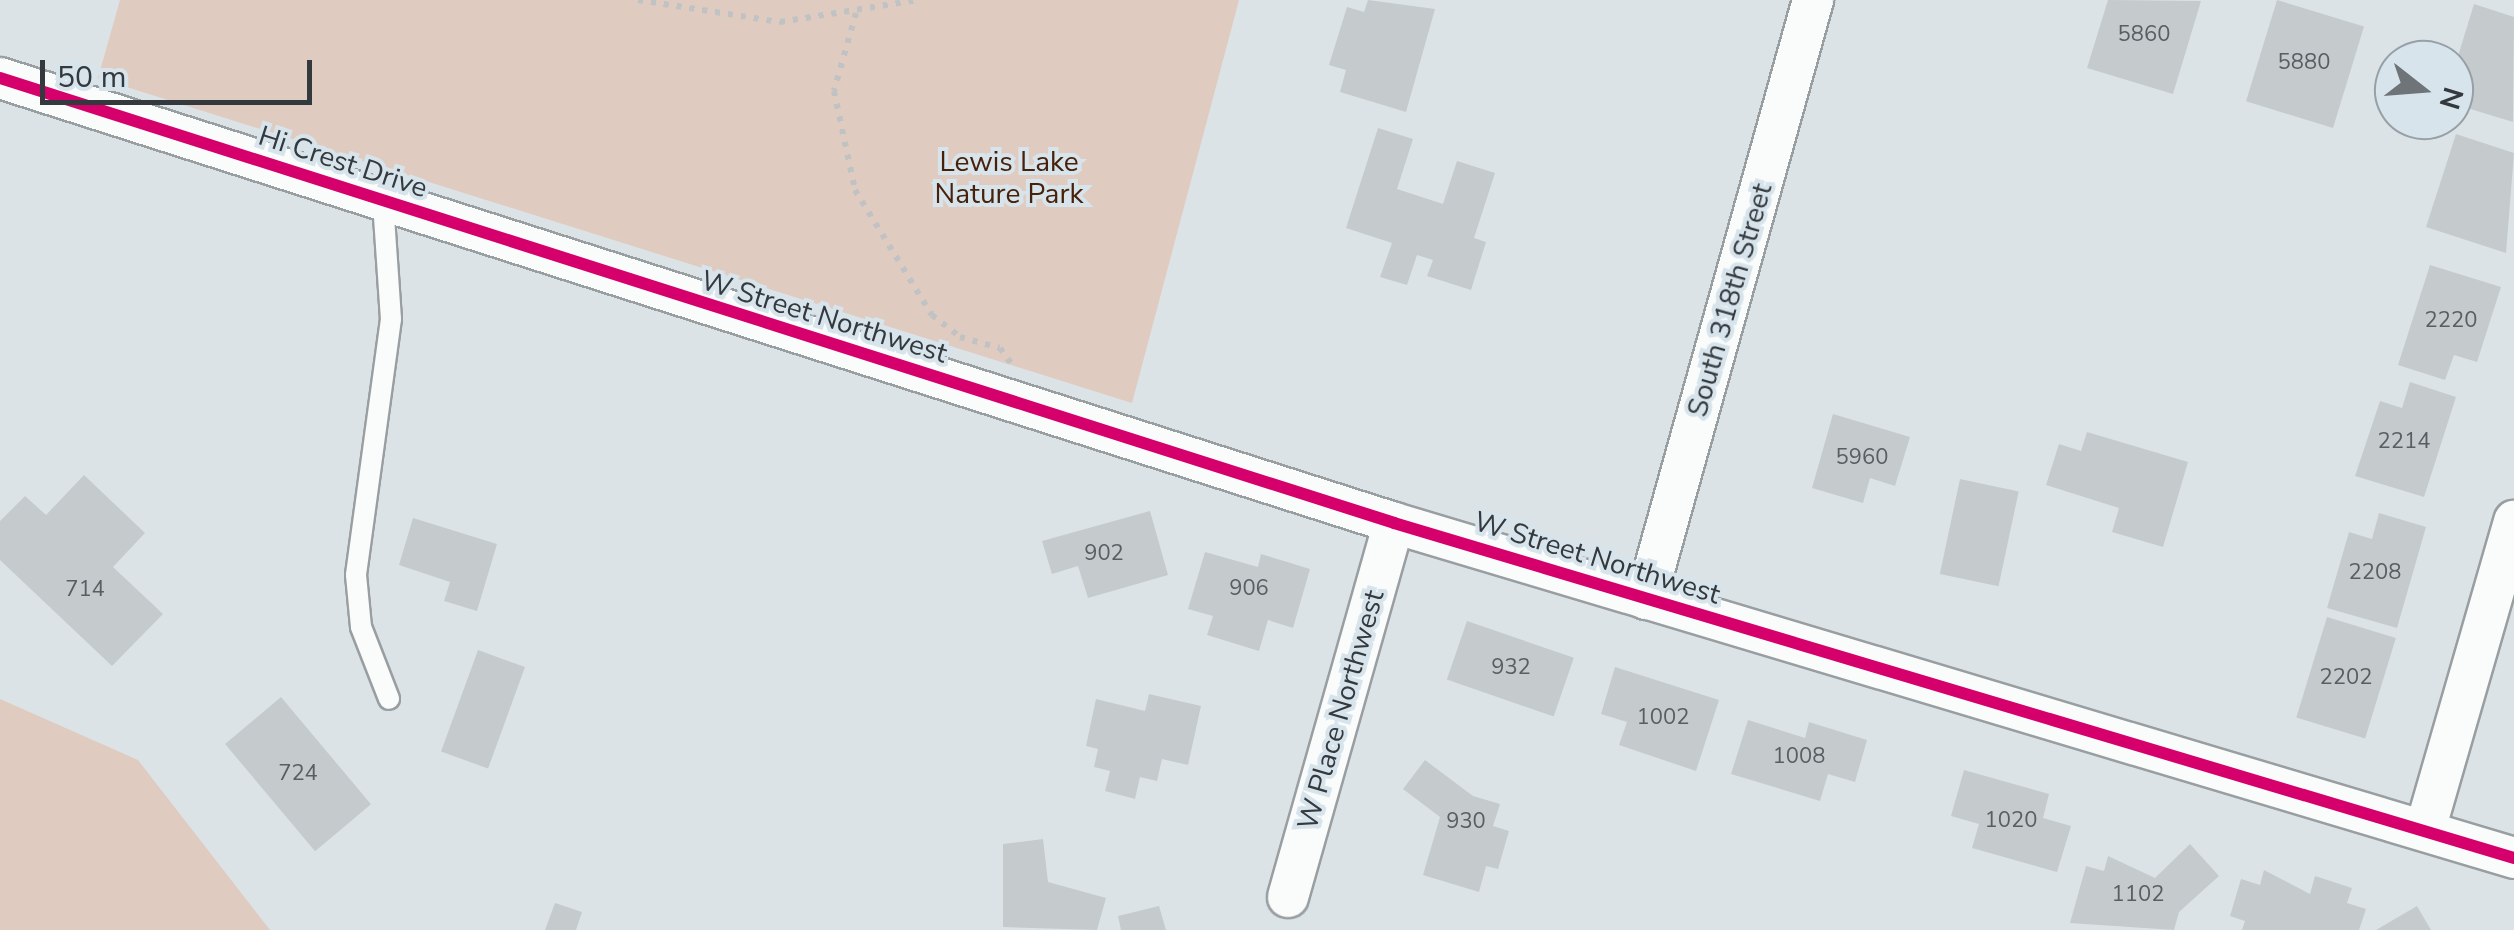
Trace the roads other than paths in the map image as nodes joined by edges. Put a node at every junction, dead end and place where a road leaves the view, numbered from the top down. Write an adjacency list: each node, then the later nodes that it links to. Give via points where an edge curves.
1 (1813, 0): 7 (street, South 318th Street)
2 (0, 78): 3 (street, Hi Crest Drive)
3 (383, 202): 4 (street, Hi Crest Drive); 8 (lane, via 390,320 356,574 361,627)
4 (670, 295): 5 (street, W Street Northwest)
5 (1394, 522): 7 (street, W Street Northwest); 11 (street, W Place Northwest)
6 (2514, 522): 9 (street)
7 (1646, 600): 9 (street, W Street Northwest)
8 (388, 698)
9 (2426, 830): 10 (street, W Street Northwest)
10 (2514, 858)
11 (1288, 896)

